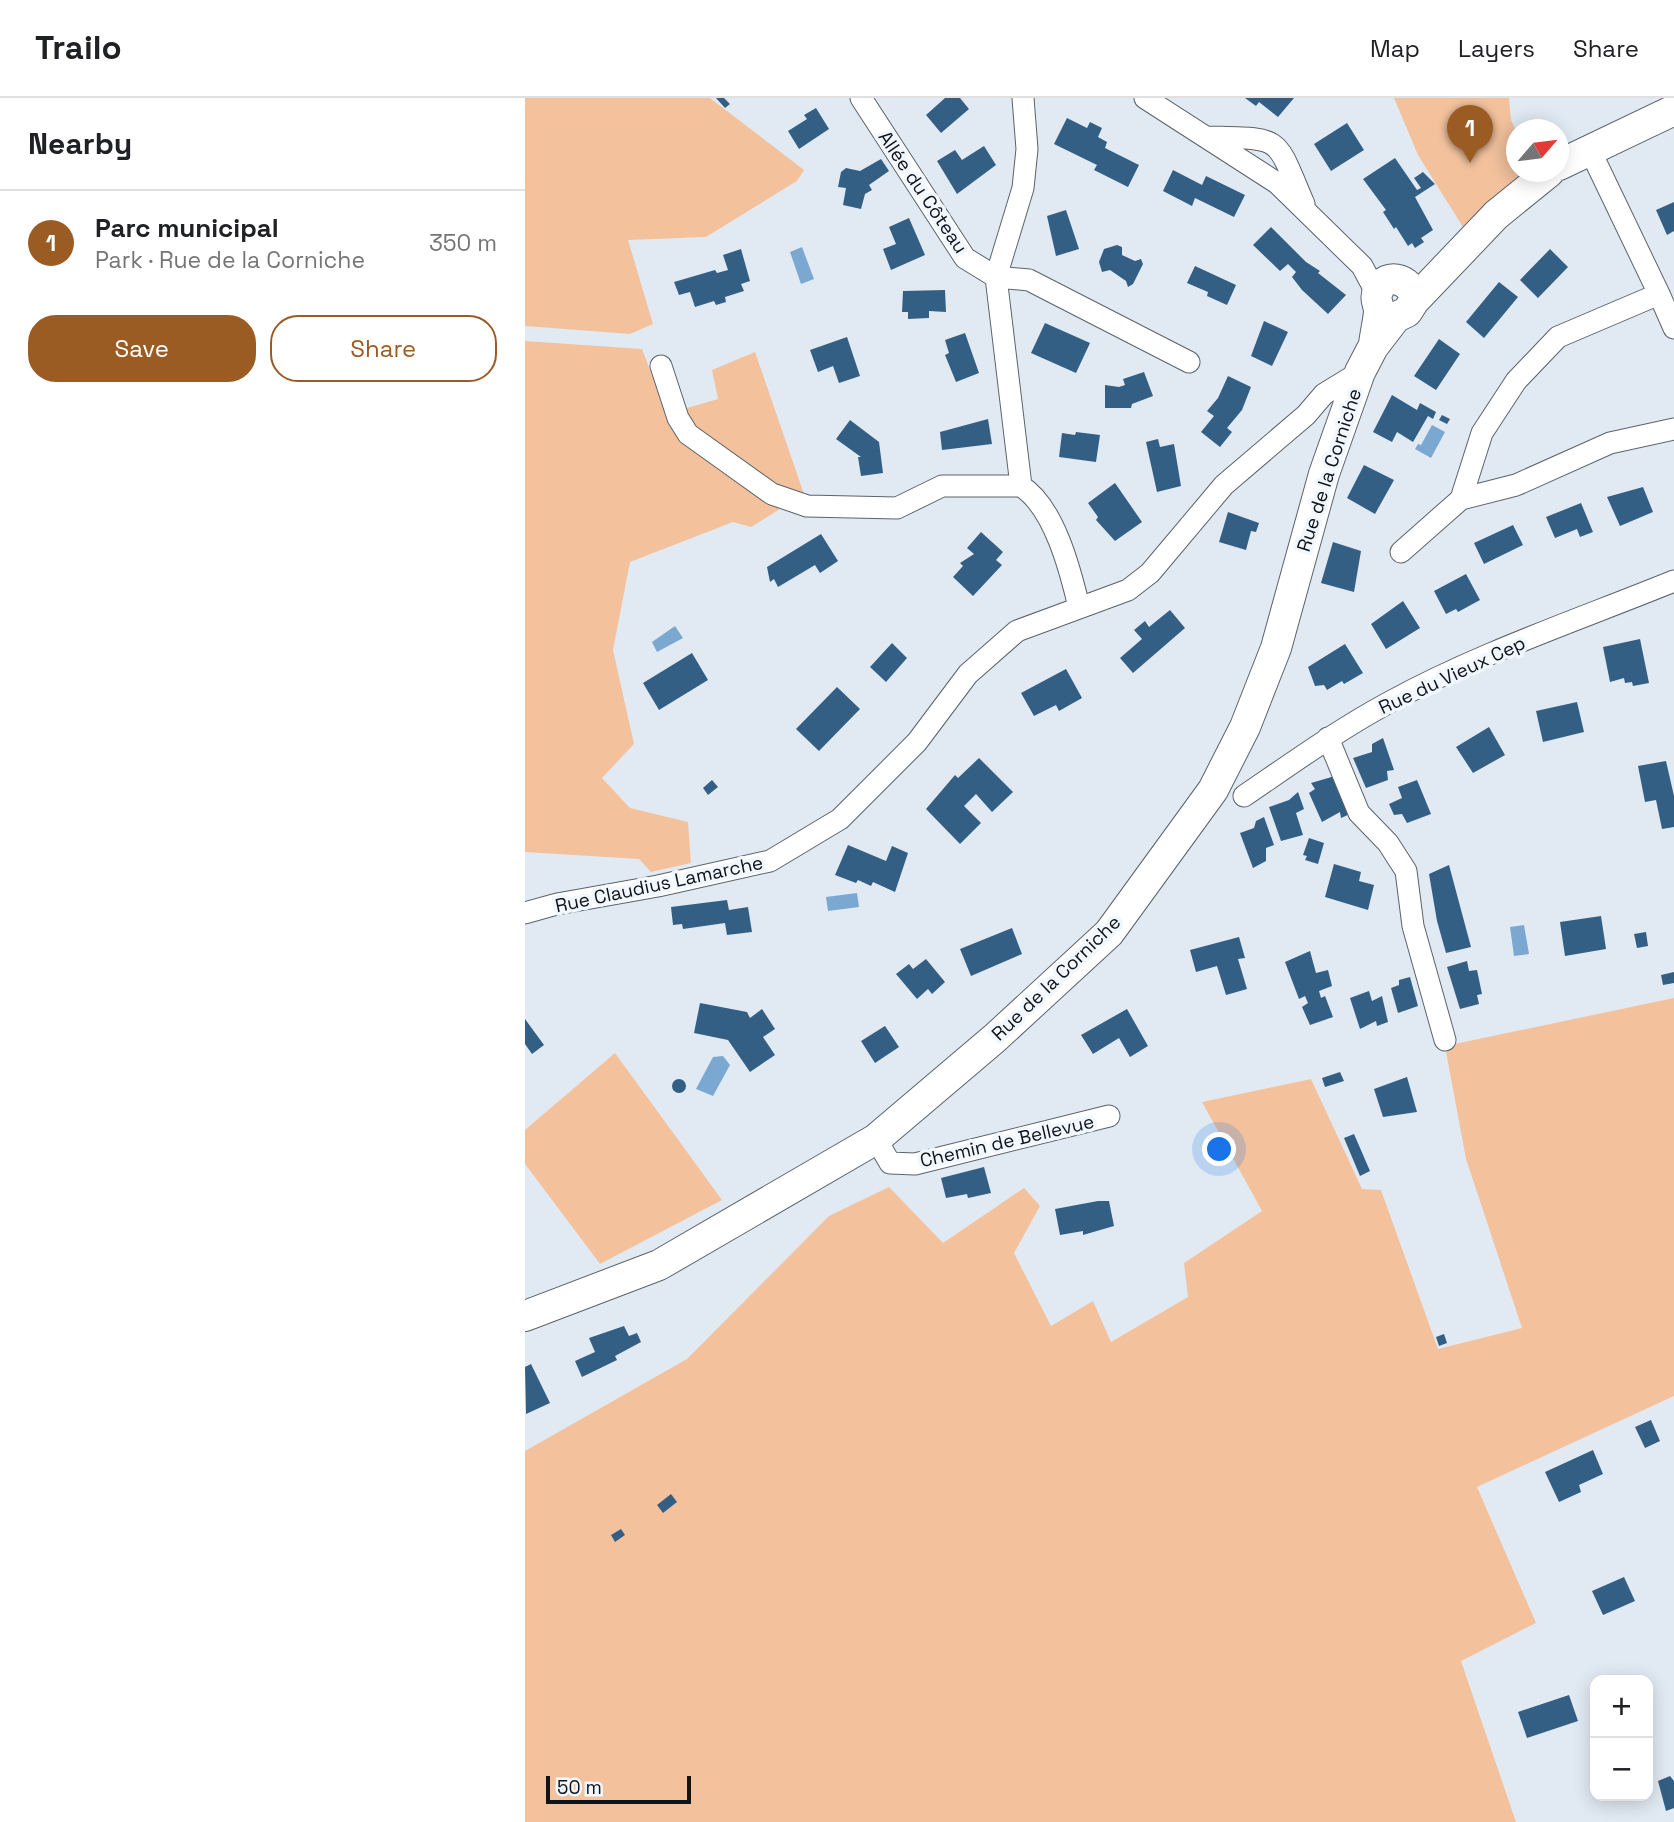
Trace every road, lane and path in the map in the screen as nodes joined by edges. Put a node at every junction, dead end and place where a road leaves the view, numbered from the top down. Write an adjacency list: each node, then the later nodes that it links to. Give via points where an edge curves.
1 (861, 98): 10 (street, Allée du Côteau, via 965,258)
2 (1023, 98): 10 (street, via 1027,149 1023,188)
3 (1145, 98): 5 (street)
4 (1674, 110): 6 (main road)
5 (1206, 137): 9 (street, via 1277,183); 9 (street, via 1267,139 1281,150)
6 (1589, 148): 7 (main road); 11 (street)
7 (1569, 159)
8 (1537, 182): 12 (main road, via 1453,259)
9 (1307, 212): 12 (street)
10 (996, 277): 15 (street, Allée du Côteau, via 1029,281); 18 (street)
11 (1659, 294): 13 (street); 19 (street, via 1558,337 1516,381 1482,433)
12 (1393, 297): 14 (main road, Rue de la Corniche)
13 (1674, 328)
14 (1367, 359): 22 (street, Rue Claudius Lamarche, via 1224,485 1150,573 1128,590); 28 (main road, Rue de la Corniche, via 1324,474 1276,648 1245,727 1213,790 1109,933)
15 (1189, 362)
16 (660, 366): 18 (street, via 688,435 772,494 807,506 897,508 942,486)
17 (1674, 429): 19 (street, via 1610,443 1516,485)
18 (1021, 486): 22 (street, via 1042,504)
19 (1461, 499): 20 (street)
20 (1401, 552)
21 (1674, 581): 23 (street, Rue du Vieux Cep, via 1501,649 1389,702)
22 (1079, 607): 25 (street, Rue Claudius Lamarche, via 1017,631 968,674 917,742 840,819 770,861)
23 (1328, 738): 24 (street, Rue du Vieux Cep); 26 (street, via 1359,813 1388,843 1406,871 1413,926)
24 (1244, 796)
25 (525, 913)
26 (1445, 1040)
27 (1109, 1116): 28 (street, Chemin de Bellevue, via 915,1164 890,1163)
28 (876, 1139): 29 (main road, Rue de la Corniche, via 659,1265)
29 (525, 1316)

